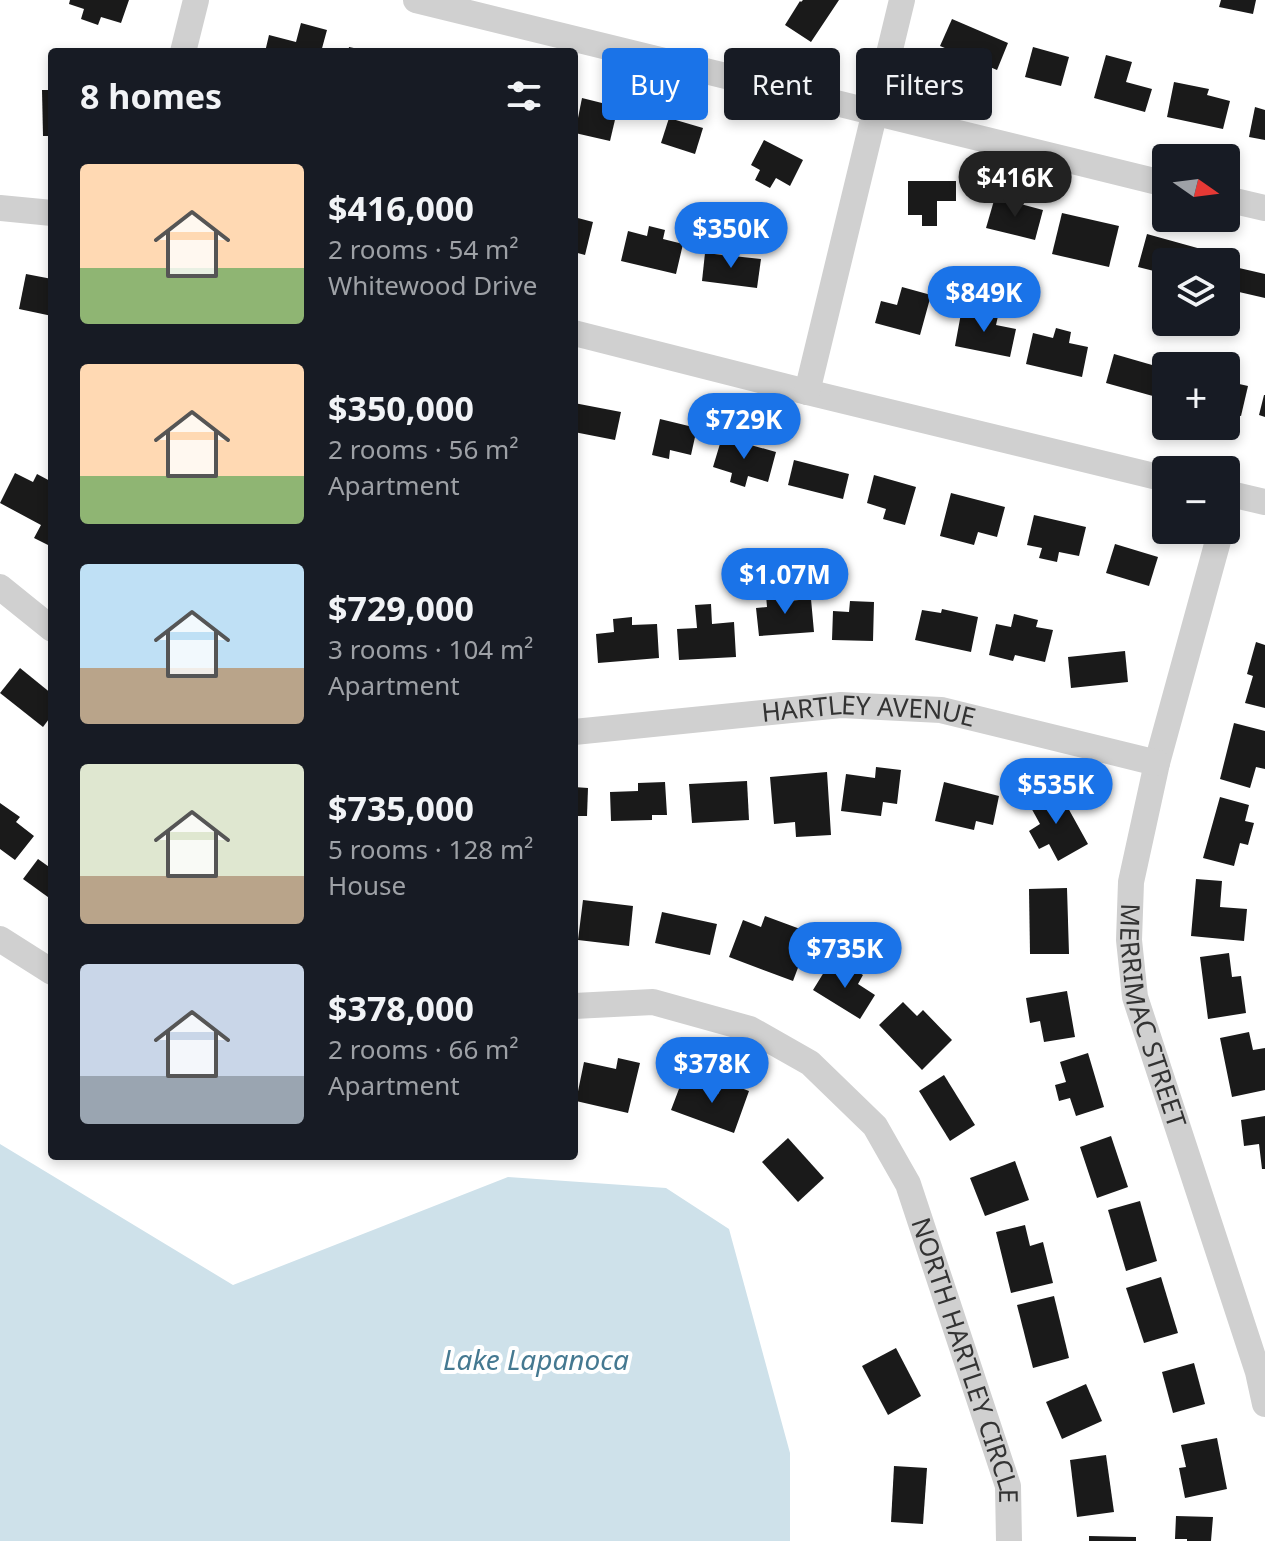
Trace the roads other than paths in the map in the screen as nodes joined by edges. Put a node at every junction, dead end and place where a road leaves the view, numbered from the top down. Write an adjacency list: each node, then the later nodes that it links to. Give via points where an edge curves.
1 (196, 0): 4 (street)
2 (416, 0): 6 (street)
3 (902, 0): 5 (street)
4 (184, 48)
5 (891, 48)
6 (856, 109)
7 (874, 120): 15 (street)
8 (900, 120): 9 (street)
9 (1152, 181)
10 (1240, 202): 12 (street)
11 (0, 208): 13 (street)
12 (1265, 208)
13 (48, 213)
14 (578, 334): 15 (street)
15 (807, 392): 16 (street)
16 (1152, 476)
17 (1240, 501): 18 (street)
18 (1265, 502)
19 (1217, 544): 23 (street, MERRIMAC STREET)
20 (0, 587): 21 (street)
21 (48, 626)
22 (578, 732): 23 (street, HARTLEY AVENUE, via 841,705 927,709)
23 (1157, 763): 27 (street, MERRIMAC STREET, via 1131,882 1129,940 1135,997)
24 (0, 939): 25 (street)
25 (48, 969)
26 (578, 1006): 28 (street, NORTH HARTLEY CIRCLE, via 653,1002 750,1029 810,1063 875,1126 908,1184 1008,1486)
27 (1265, 1404)
28 (1009, 1541)

